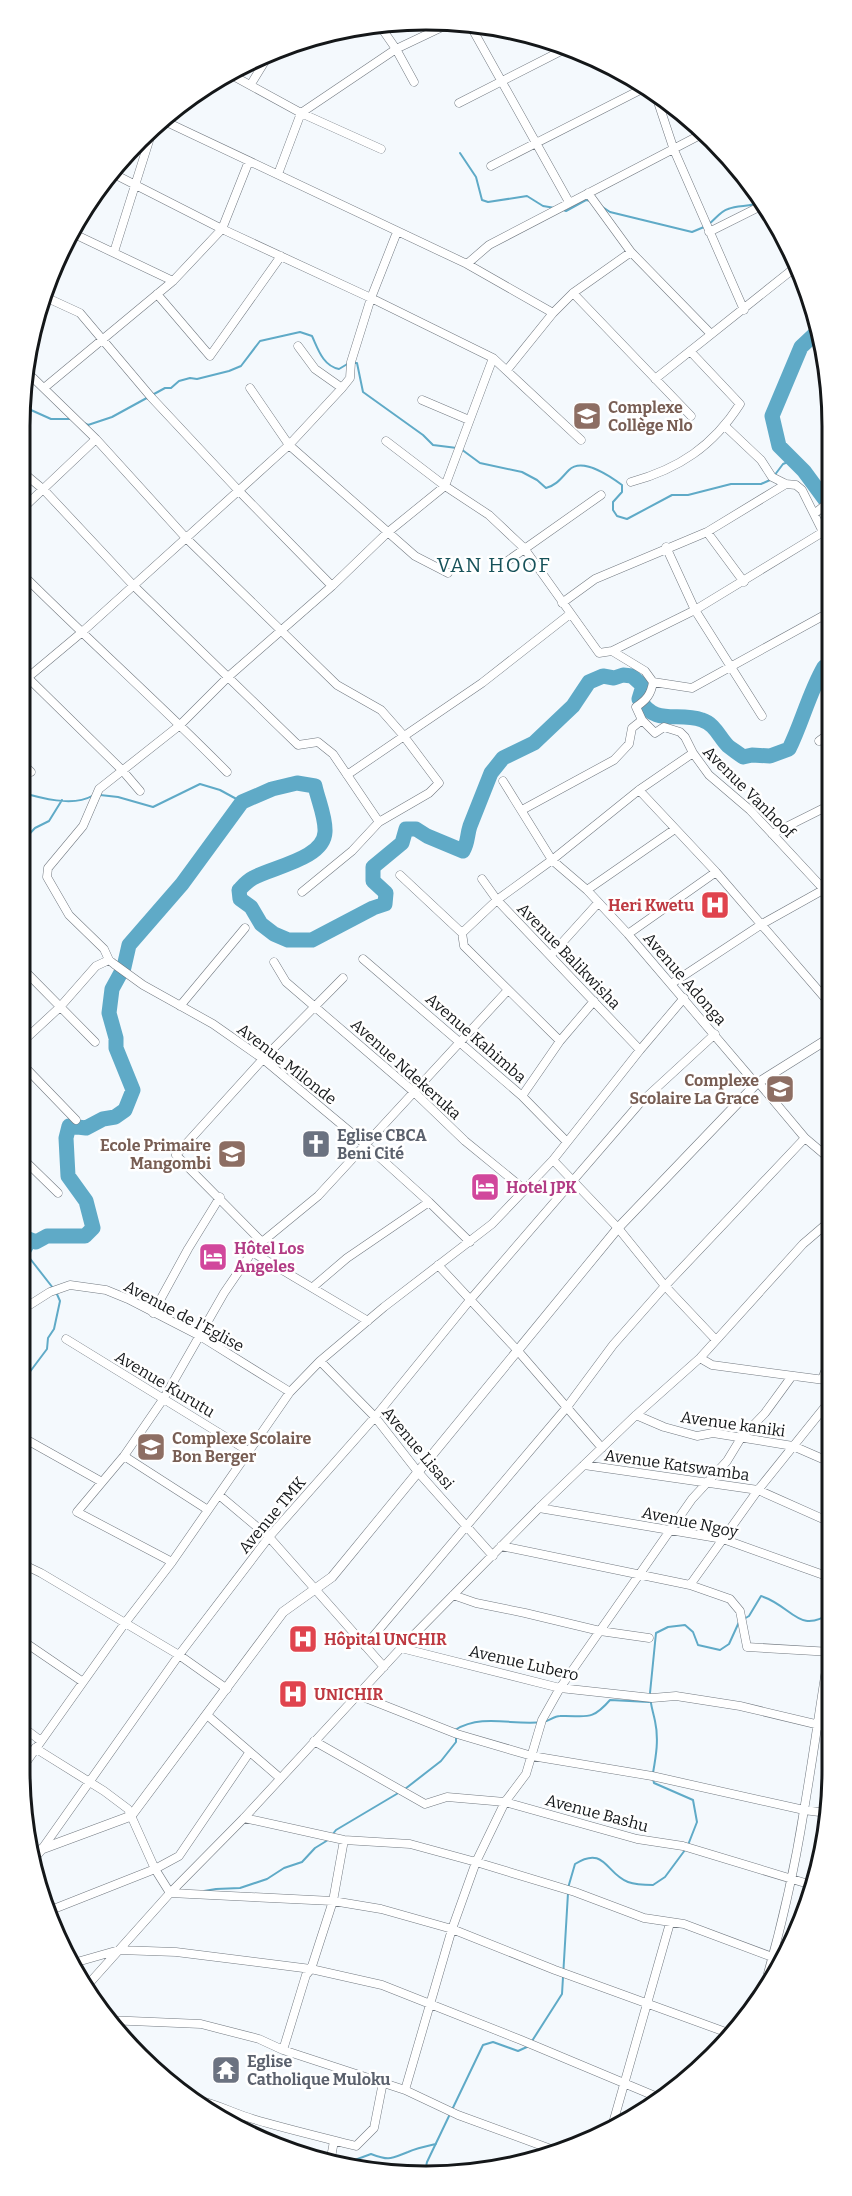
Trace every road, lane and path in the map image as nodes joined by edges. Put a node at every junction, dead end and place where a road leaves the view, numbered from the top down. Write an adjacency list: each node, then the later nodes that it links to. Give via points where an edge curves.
1 (435, 30): 4 (street)
2 (384, 32): 4 (street)
3 (475, 33): 8 (street)
4 (396, 49): 9 (street); 14 (street)
5 (558, 53): 8 (street)
6 (262, 66): 10 (street)
7 (238, 78): 10 (street)
8 (503, 81): 12 (street); 17 (street)
9 (414, 82)
10 (251, 84): 14 (street)
11 (637, 91): 17 (street)
12 (459, 103)
13 (660, 107): 20 (street)
14 (301, 113): 19 (street); 23 (street)
15 (171, 123): 21 (street)
16 (697, 137): 20 (street)
17 (535, 142): 22 (street); 27 (street)
18 (148, 144): 25 (street)
19 (381, 149)
20 (674, 150): 26 (street); 29 (street)
21 (249, 161): 23 (street); 30 (street)
22 (491, 166)
23 (278, 174): 31 (street)
24 (119, 176): 25 (street)
25 (136, 185): 30 (street); 33 (street)
26 (588, 193): 27 (street); 34 (street)
27 (569, 202): 36 (street, via 489,245)
28 (756, 208): 29 (street)
29 (707, 228): 43 (street)
30 (222, 229): 35 (street); 38 (street)
31 (397, 232): 36 (street); 41 (street)
32 (79, 236): 33 (street)
33 (114, 252): 38 (street)
34 (631, 252): 39 (street); 45 (street)
35 (281, 256): 40 (street, via 210,356); 41 (street)
36 (467, 264): 44 (street)
37 (791, 271): 43 (street)
38 (173, 281): 40 (street)
39 (573, 293): 44 (street); 52 (street)
40 (157, 294): 46 (street)
41 (371, 298): 49 (street); 55 (street, via 351,362 350,378)
42 (51, 300): 46 (street, via 80,313)
43 (744, 309): 45 (street)
44 (553, 313): 50 (street)
45 (711, 334): 48 (street)
46 (102, 340): 53 (street); 69 (street)
47 (298, 346): 55 (street, via 315,369)
48 (690, 351): 52 (street); 59 (street, via 740,404)
49 (493, 358): 50 (street); 58 (street)
50 (507, 370): 62 (street)
51 (33, 377): 53 (street)
52 (655, 379): 57 (street)
53 (44, 388): 60 (street)
54 (250, 388): 63 (street)
55 (342, 388): 63 (street)
56 (422, 400): 58 (street)
57 (691, 416)
58 (470, 420): 67 (street)
59 (725, 426): 65 (street, via 676,466); 66 (street, via 774,478)
60 (96, 439): 68 (street); 78 (street)
61 (386, 441): 67 (street)
62 (581, 441)
63 (289, 445): 69 (street); 76 (street)
64 (30, 478): 68 (street)
65 (631, 482)
66 (786, 484): 73 (street, via 802,490); 75 (street)
67 (445, 486): 76 (street); 80 (street, via 489,515)
68 (44, 490): 71 (street); 85 (street)
69 (238, 490): 78 (street); 86 (street)
70 (601, 495): 80 (street)
71 (30, 502)
72 (822, 508): 73 (street)
73 (817, 512): 74 (street)
74 (822, 529)
75 (707, 532): 79 (street); 84 (street)
76 (387, 533): 82 (street, via 415,556); 86 (street)
77 (822, 533): 84 (street)
78 (186, 538): 85 (street); 91 (street)
79 (666, 547): 87 (street, via 595,579); 88 (street)
80 (524, 548): 81 (street); 87 (street)
81 (506, 562)
82 (448, 573)
83 (30, 582): 92 (street)
84 (744, 582): 88 (street)
85 (134, 585): 92 (street); 96 (street)
86 (332, 586): 91 (street)
87 (562, 603): 89 (street)
88 (695, 610): 93 (street); 94 (street)
89 (570, 614): 93 (street, via 599,653); 102 (street, via 482,683)
90 (822, 616): 94 (street)
91 (281, 630): 96 (street); 102 (street, via 337,685 381,710)
92 (81, 633): 95 (street); 101 (street)
93 (612, 651): 98 (street, via 645,671)
94 (730, 668): 98 (street, via 692,688); 99 (street)
95 (30, 676)
96 (228, 677): 101 (street); 108 (street, via 298,745 318,742 333,754)
97 (30, 680): 106 (street)
98 (654, 682): 100 (street, via 647,699 636,707)
99 (762, 716)
100 (642, 720): 105 (street, via 655,733 664,727 680,732); 113 (street, via 632,728 629,744 614,760)
101 (180, 724): 106 (street); 107 (street)
102 (403, 735): 108 (street); 114 (street, via 439,783)
103 (822, 739): 104 (street)
104 (819, 741)
105 (693, 753): 110 (street, Avenue Vanhoof); 116 (street, Avenue Vanhoof, via 709,774)
106 (122, 770): 111 (street); 133 (street, Avenue Milonde, via 97,794 83,826 48,868 47,877 69,915)
107 (227, 772)
108 (347, 775): 114 (street)
109 (503, 781): 113 (street, Avenue Adonga)
110 (639, 790): 115 (street); 117 (street, Avenue Vanhoof)
111 (140, 791)
112 (822, 809): 116 (street)
113 (522, 810): 117 (street, Avenue Adonga)
114 (379, 822): 124 (street)
115 (675, 829): 118 (street); 122 (street)
116 (772, 834): 121 (street, Avenue Vanhoof)
117 (552, 860): 122 (street, Avenue Adonga); 125 (street, Avenue Vanhoof)
118 (716, 872): 127 (street); 130 (street)
119 (400, 875): 129 (street)
120 (482, 879): 125 (street, Avenue Balikwisha)
121 (822, 883)
122 (587, 890): 126 (street, Avenue Adonga)
123 (822, 891): 127 (street)
124 (302, 892)
125 (497, 900): 129 (street, Avenue Vanhoof); 131 (street, Avenue Balikwisha)
126 (598, 903): 130 (street, Avenue Adonga); 131 (street)
127 (762, 924): 137 (street); 139 (street)
128 (245, 928): 142 (street)
129 (462, 933): 138 (street, via 464,946)
130 (628, 934): 137 (street, Avenue Adonga)
131 (551, 955): 141 (street, Avenue Balikwisha)
132 (363, 959): 149 (street, Avenue Kahimba)
133 (112, 962): 142 (street, Avenue Milonde); 143 (street, via 96,966)
134 (274, 962): 144 (street, Avenue Ndekeruka, via 286,982)
135 (30, 976): 143 (street)
136 (343, 978): 144 (street)
137 (671, 984): 140 (street, Avenue Adonga)
138 (508, 990): 147 (street); 149 (street)
139 (822, 994)
140 (684, 998): 145 (street, Avenue Adonga); 151 (street)
141 (594, 1001): 147 (street); 151 (street, Avenue Balikwisha)
142 (180, 1006): 152 (street, Avenue Milonde)
143 (60, 1007): 146 (street); 148 (street)
144 (316, 1007): 152 (street); 155 (street, Avenue Ndekeruka)
145 (715, 1034): 154 (street, Avenue Adonga); 164 (street, Avenue TMK, via 640,1103)
146 (30, 1035)
147 (560, 1041): 156 (street)
148 (95, 1042)
149 (460, 1042): 155 (street); 156 (street, Avenue Kahimba)
150 (822, 1043): 154 (street)
151 (640, 1050): 159 (street)
152 (263, 1059): 160 (street, Avenue Milonde); 167 (street, via 176,1155)
153 (30, 1072): 157 (street)
154 (757, 1083): 158 (street, Avenue Adonga); 169 (street)
155 (414, 1092): 160 (street); 165 (street, Avenue Ndekeruka)
156 (522, 1096): 159 (street, Avenue Kahimba)
157 (76, 1120)
158 (805, 1138): 161 (street, Avenue Adonga); 175 (street)
159 (567, 1142): 162 (street)
160 (366, 1145): 168 (street, Avenue Milonde); 171 (street, via 318,1196)
161 (822, 1152)
162 (553, 1160): 164 (street); 165 (street)
163 (30, 1166): 166 (street)
164 (572, 1181): 169 (street); 177 (street, Avenue TMK)
165 (525, 1190): 172 (street)
166 (58, 1193)
167 (220, 1197): 171 (street); 179 (street)
168 (429, 1202): 172 (street, Avenue Milonde); 176 (street, via 347,1258)
169 (618, 1228): 175 (street); 184 (street)
170 (822, 1228): 183 (street)
171 (262, 1242): 173 (street)
172 (470, 1242): 174 (street)
173 (252, 1252): 176 (street); 181 (street)
174 (438, 1265): 177 (street); 180 (street)
175 (665, 1286): 183 (street); 191 (street, via 613,1345)
176 (313, 1287): 180 (street)
177 (470, 1300): 184 (street); 194 (street, Avenue TMK)
178 (30, 1305): 179 (street, Avenue de l'Eglise, via 70,1285 106,1290)
179 (153, 1313): 181 (street, Avenue de l'Eglise)
180 (368, 1321): 186 (street)
181 (200, 1336): 189 (street, Avenue de l'Eglise); 190 (street)
182 (66, 1339): 190 (street, Avenue Kurutu)
183 (716, 1340): 185 (street)
184 (518, 1351): 191 (street, Avenue Katswamba); 203 (street)
185 (700, 1358): 187 (street, via 712,1365); 193 (street)
186 (320, 1361): 189 (street); 194 (street, Avenue Lisasi)
187 (792, 1376): 188 (street); 195 (street)
188 (822, 1380)
189 (290, 1392): 199 (street)
190 (164, 1398): 199 (street, Avenue Kurutu); 200 (street)
191 (567, 1407): 198 (street, Avenue Katswamba); 211 (street)
192 (822, 1410): 197 (street)
193 (636, 1415): 195 (street, Avenue kaniki, via 664,1428 697,1436 713,1433); 198 (street)
194 (375, 1417): 203 (street, Avenue Lisasi); 213 (street, Avenue TMK)
195 (741, 1438): 197 (street, Avenue kaniki); 205 (street)
196 (30, 1442): 204 (street)
197 (793, 1446): 201 (street, Avenue kaniki); 206 (street)
198 (602, 1448): 202 (street)
199 (250, 1452): 207 (street)
200 (124, 1456): 204 (street); 209 (street)
201 (822, 1459)
202 (584, 1465): 205 (street, Avenue Katswamba); 208 (street)
203 (418, 1472): 211 (street, Avenue Lisasi); 222 (street, via 332,1577)
204 (102, 1482): 217 (street, via 77,1512)
205 (707, 1483): 206 (street, Avenue Katswamba); 212 (street)
206 (758, 1490): 210 (street, Avenue Katswamba); 214 (street)
207 (219, 1495): 209 (street); 213 (street)
208 (539, 1508): 212 (street, Avenue Ngoy); 215 (street)
209 (208, 1510): 217 (street)
210 (822, 1519)
211 (466, 1525): 216 (street, Avenue Lisasi); 228 (street)
212 (670, 1529): 214 (street, Avenue Ngoy); 220 (street)
213 (269, 1537): 222 (street); 231 (street, Avenue TMK)
214 (723, 1539): 219 (street, Avenue Ngoy); 221 (street)
215 (501, 1546): 216 (street); 220 (street)
216 (493, 1556): 223 (street)
217 (172, 1563): 224 (street)
218 (30, 1568): 224 (street)
219 (822, 1574)
220 (640, 1576): 221 (street); 225 (street)
221 (690, 1585): 230 (street, via 730,1599 740,1611 747,1647)
222 (315, 1589): 228 (street); 235 (street, via 283,1612)
223 (453, 1595): 225 (street); 229 (street)
224 (125, 1623): 231 (street); 233 (street)
225 (600, 1631): 226 (street); 234 (street)
226 (649, 1638)
227 (30, 1646): 233 (street)
228 (365, 1646): 232 (street)
229 (401, 1648): 232 (street); 234 (street, Avenue Lubero)
230 (822, 1651)
231 (179, 1655): 235 (street); 249 (street, Avenue TMK)
232 (384, 1667): 236 (street)
233 (83, 1683): 242 (street)
234 (560, 1688): 239 (street, Avenue Lubero, via 652,1698 676,1696); 247 (street, via 541,1721)
235 (227, 1689): 238 (street)
236 (358, 1695): 243 (street); 247 (street, via 455,1733)
237 (822, 1698): 239 (street)
238 (207, 1715): 245 (street); 253 (street)
239 (817, 1724): 240 (street, Avenue Lubero); 251 (street)
240 (822, 1725)
241 (30, 1733): 242 (street)
242 (41, 1741): 244 (street)
243 (314, 1741): 248 (street); 250 (street, Avenue Bashu, via 425,1804 447,1797)
244 (35, 1749): 246 (street); 249 (street)
245 (249, 1753): 248 (street); 259 (street, via 179,1856)
246 (30, 1756)
247 (532, 1756): 250 (street, via 526,1774); 251 (street, via 652,1776)
248 (280, 1778): 254 (street)
249 (88, 1782): 253 (street, via 128,1809); 256 (street, Avenue TMK)
250 (506, 1802): 258 (street); 260 (street, Avenue Bashu, via 637,1839 683,1846)
251 (804, 1810): 252 (street); 260 (street)
252 (820, 1812)
253 (131, 1816): 256 (street); 259 (street)
254 (244, 1818): 255 (street); 262 (street)
255 (344, 1840): 258 (street, via 410,1844); 263 (street)
256 (42, 1849): 257 (street)
257 (39, 1852)
258 (476, 1862): 265 (street, via 644,1918); 266 (street)
259 (155, 1869): 262 (street); 264 (street)
260 (791, 1879): 261 (street); 268 (street)
261 (805, 1883)
262 (170, 1893): 263 (street); 267 (street)
263 (333, 1901): 266 (street); 271 (street)
264 (55, 1908)
265 (670, 1923): 268 (street, via 684,1924); 273 (street)
266 (452, 1929): 273 (street); 274 (street)
267 (119, 1950): 269 (street); 271 (street, via 176,1952); 272 (street)
268 (773, 1958): 270 (street)
269 (79, 1961)
270 (771, 1963)
271 (311, 1969): 274 (street, via 382,1985); 277 (street)
272 (91, 1981)
273 (648, 2002): 276 (street); 279 (street)
274 (429, 2004): 279 (street); 280 (street)
275 (120, 2021): 277 (street, via 201,2024)
276 (724, 2031)
277 (283, 2050): 278 (street)
278 (383, 2082): 280 (street); 286 (street, via 374,2128 356,2146)
279 (624, 2084): 281 (street); 284 (street)
280 (405, 2090): 287 (street, via 448,2111)
281 (652, 2095)
282 (213, 2103): 283 (street)
283 (240, 2115): 285 (street); 286 (street)
284 (614, 2118)
285 (239, 2119)
286 (334, 2141): 288 (street)
287 (546, 2147)
288 (332, 2155)

